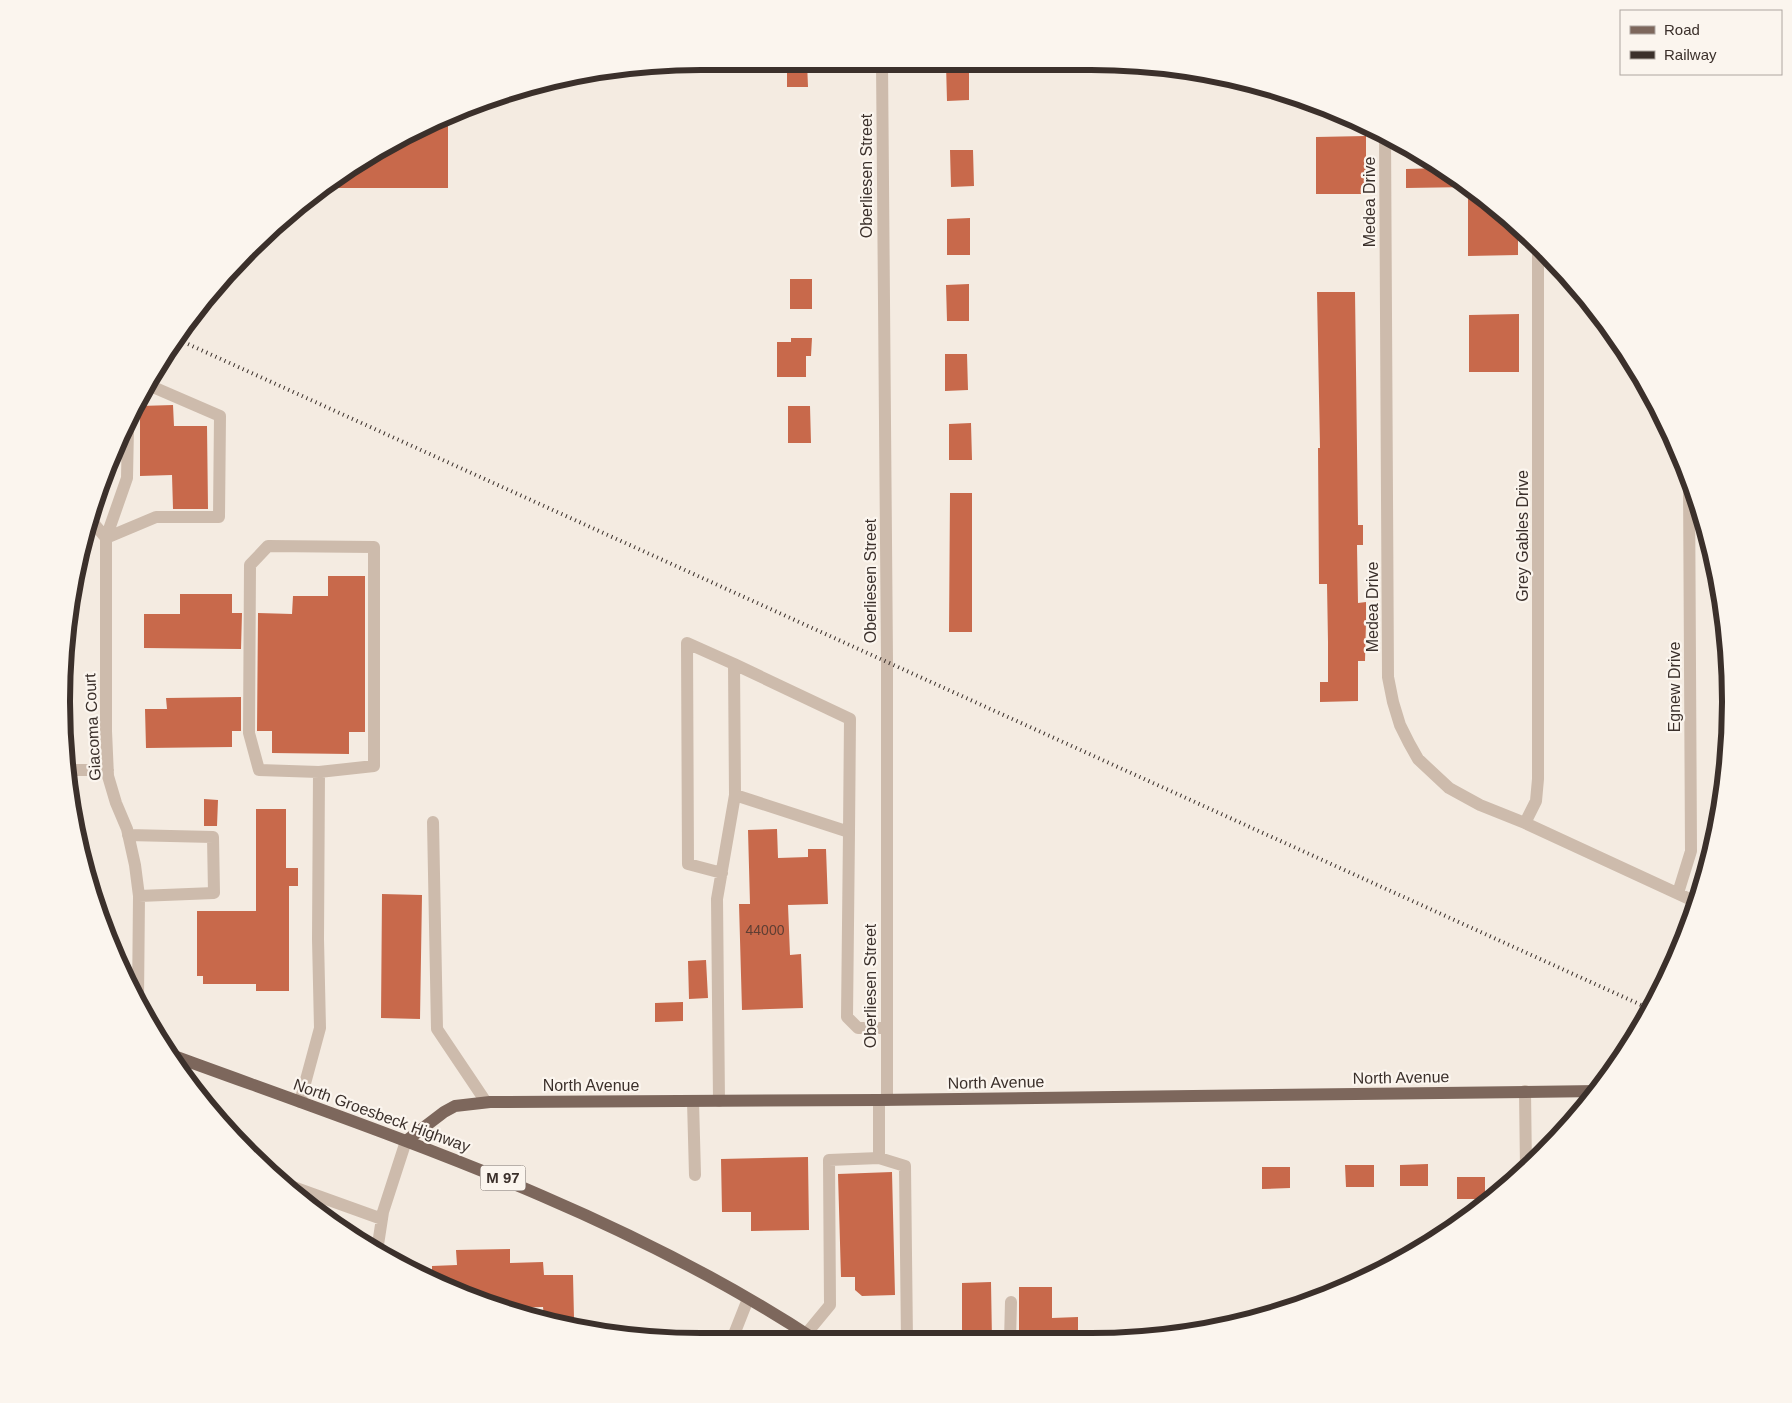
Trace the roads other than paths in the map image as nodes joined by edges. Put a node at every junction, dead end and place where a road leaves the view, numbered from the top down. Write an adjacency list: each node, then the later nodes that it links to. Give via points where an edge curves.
1 (882, 70): 23 (street, Oberliesen Street)
2 (1385, 143): 15 (street, Medea Drive, via 1388,677 1393,702 1408,743 1418,759 1441,782 1480,805)
3 (1538, 256): 15 (street, Grey Gables Drive, via 1538,779 1536,801)
4 (154, 388): 8 (street, via 220,416 219,516 156,517)
5 (128, 438): 8 (street, Giacoma Court, via 127,478)
6 (1689, 503): 19 (street, Egnew Drive, via 1691,852)
7 (96, 526): 8 (street)
8 (106, 538): 11 (street, Giacoma Court)
9 (734, 664): 13 (street); 16 (street, via 850,719); 18 (street, via 687,644 688,864)
10 (74, 770): 11 (street)
11 (108, 770): 17 (street, Giacoma Court)
12 (319, 772): 12 (street, via 259,770 249,733 250,565 268,546 374,547 374,766); 30 (street, via 320,1028)
13 (736, 795): 16 (street); 18 (street)
14 (433, 822): 31 (street, via 437,1029)
15 (1525, 823): 19 (street, Medea Drive)
16 (849, 832): 23 (street, via 847,1018 858,1028)
17 (128, 834): 20 (street, Giacoma Court); 20 (street, via 213,837 214,893)
18 (722, 874): 29 (street, via 718,899)
19 (1678, 893): 21 (street, Medea Drive)
20 (139, 896): 22 (street, Giacoma Court)
21 (1690, 899)
22 (138, 987)
23 (887, 1028): 27 (street, Oberliesen Street)
24 (181, 1058): 30 (main road, North Groesbeck Highway / M 97)
25 (1589, 1090): 26 (main road, North Avenue)
26 (1525, 1091): 27 (main road, North Avenue); 34 (street)
27 (883, 1100): 29 (main road, North Avenue); 33 (street, Oberliesen Street)
28 (693, 1101): 29 (main road, North Avenue); 31 (main road, North Avenue); 35 (street)
29 (719, 1101)
30 (300, 1102): 32 (main road, North Groesbeck Highway / M 97)
31 (486, 1102): 32 (main road, North Avenue, via 455,1106)
32 (406, 1141): 37 (street); 39 (main road, North Groesbeck Highway / M 97, via 584,1213)
33 (879, 1158): 43 (street, via 829,1160 830,1305); 44 (street, via 904,1166)
34 (1526, 1158)
35 (696, 1175)
36 (302, 1190): 37 (street)
37 (382, 1219): 38 (street)
38 (379, 1244)
39 (748, 1299): 41 (street); 42 (main road, North Groesbeck Highway / M 97)
40 (1011, 1302): 45 (street)
41 (735, 1333)
42 (803, 1333)
43 (814, 1333)
44 (907, 1333)
45 (1010, 1333)

